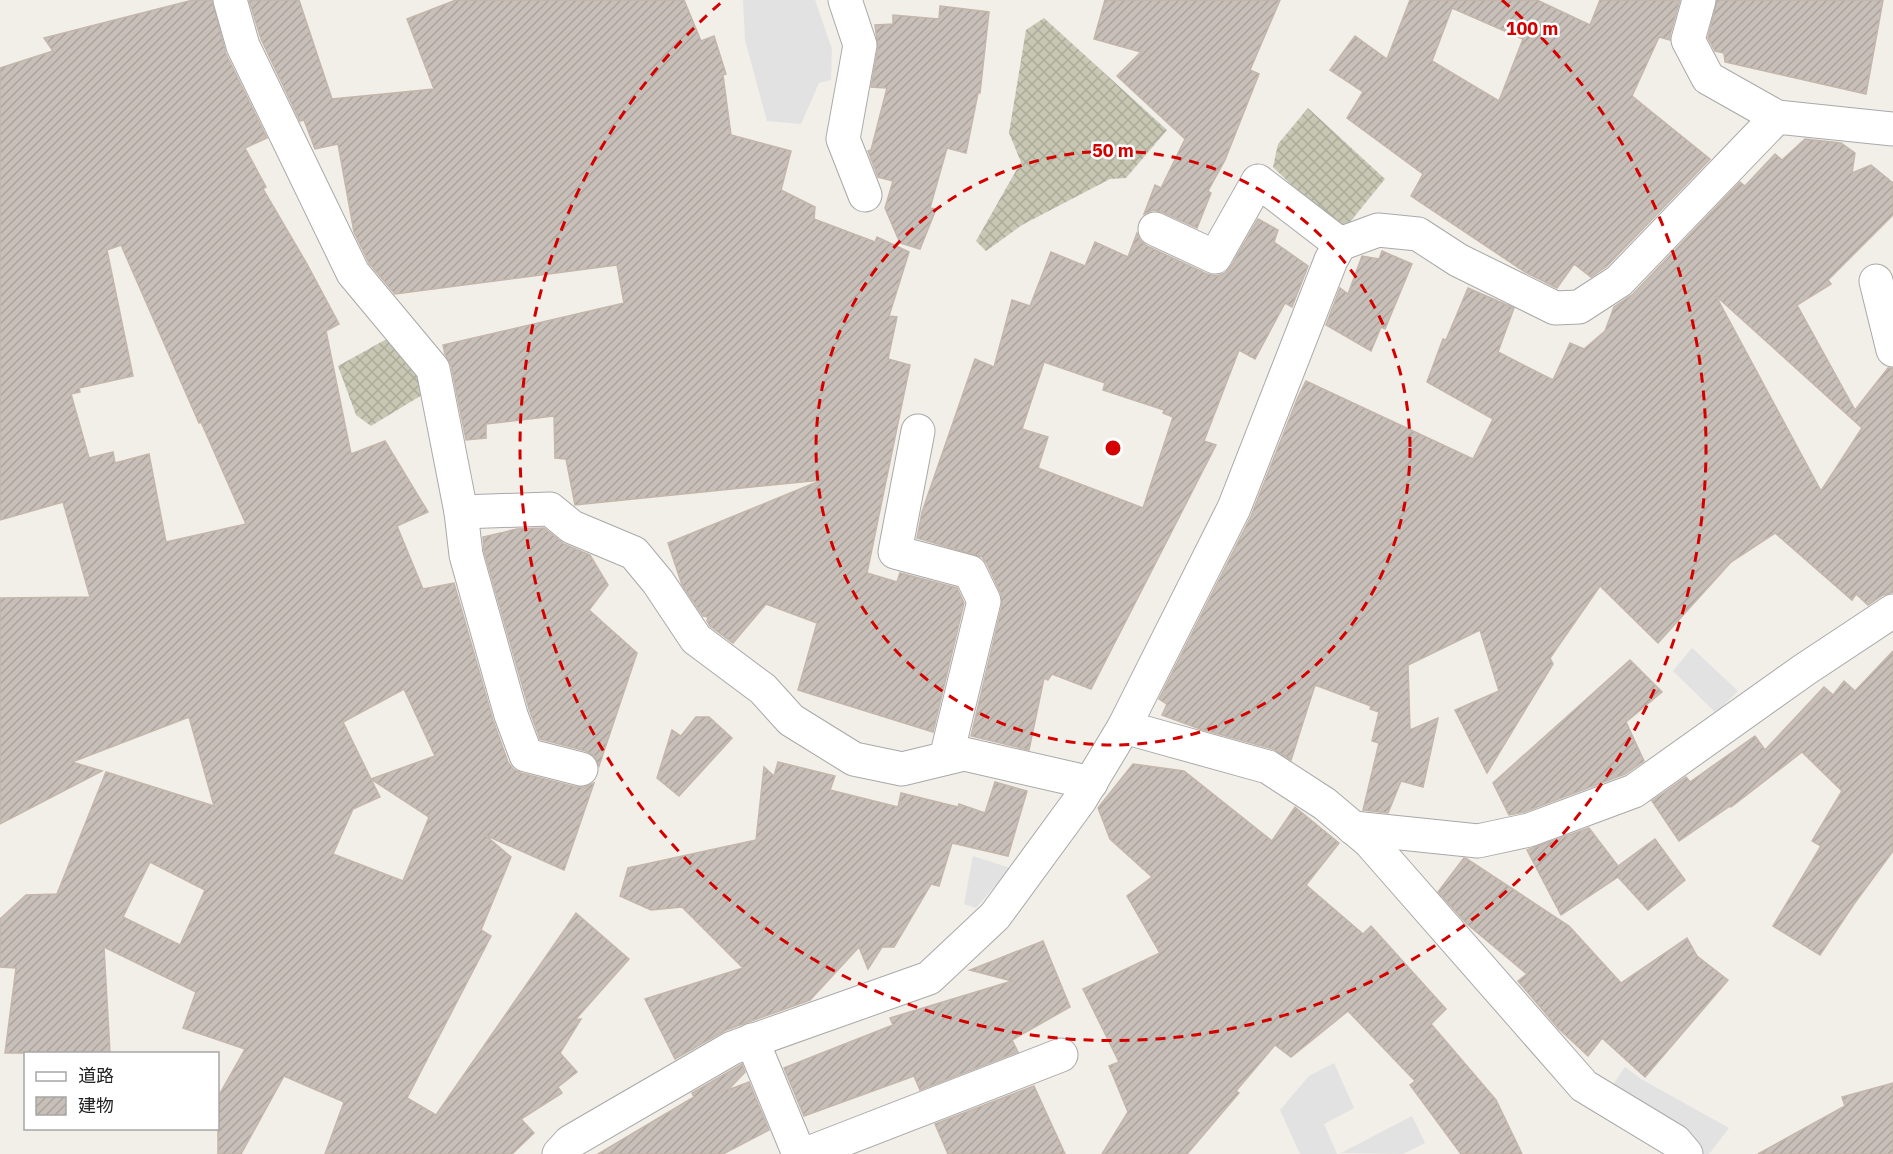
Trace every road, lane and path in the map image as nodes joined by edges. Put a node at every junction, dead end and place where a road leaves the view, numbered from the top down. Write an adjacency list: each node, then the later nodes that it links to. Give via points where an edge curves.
1 (230, 0): 12 (street, via 243,46 353,273 433,369)
2 (845, 0): 6 (street, via 860,45 843,139)
3 (1699, 0): 4 (street, via 1688,40 1708,78)
4 (1777, 117): 5 (street); 8 (street, via 1619,281 1579,307 1555,308 1458,260 1418,234 1378,230)
5 (1893, 129)
6 (865, 195)
7 (1155, 229): 8 (street, via 1215,257 1258,181)
8 (1340, 244): 14 (street, via 1234,508)
9 (1876, 281): 10 (street)
10 (1893, 350)
11 (918, 431): 15 (street, via 895,552 970,572 984,601)
12 (460, 512): 15 (street, via 550,509 572,527 634,553 696,639 763,689 791,720 854,759 902,769); 16 (street, via 466,555 526,755)
13 (1893, 611): 18 (street, via 1634,790 1528,830 1478,841)
14 (1124, 727): 17 (street); 18 (street, via 1268,767 1325,804)
15 (946, 758): 17 (street, via 964,754)
16 (581, 769)
17 (1091, 783): 19 (street, via 995,916 929,978)
18 (1353, 828): 24 (street, via 1386,860 1584,1086 1675,1142)
19 (752, 1040): 21 (street, via 570,1142); 22 (street)
20 (1061, 1055): 23 (street)
21 (559, 1154)
22 (800, 1154)
23 (806, 1154)
24 (1686, 1154)

